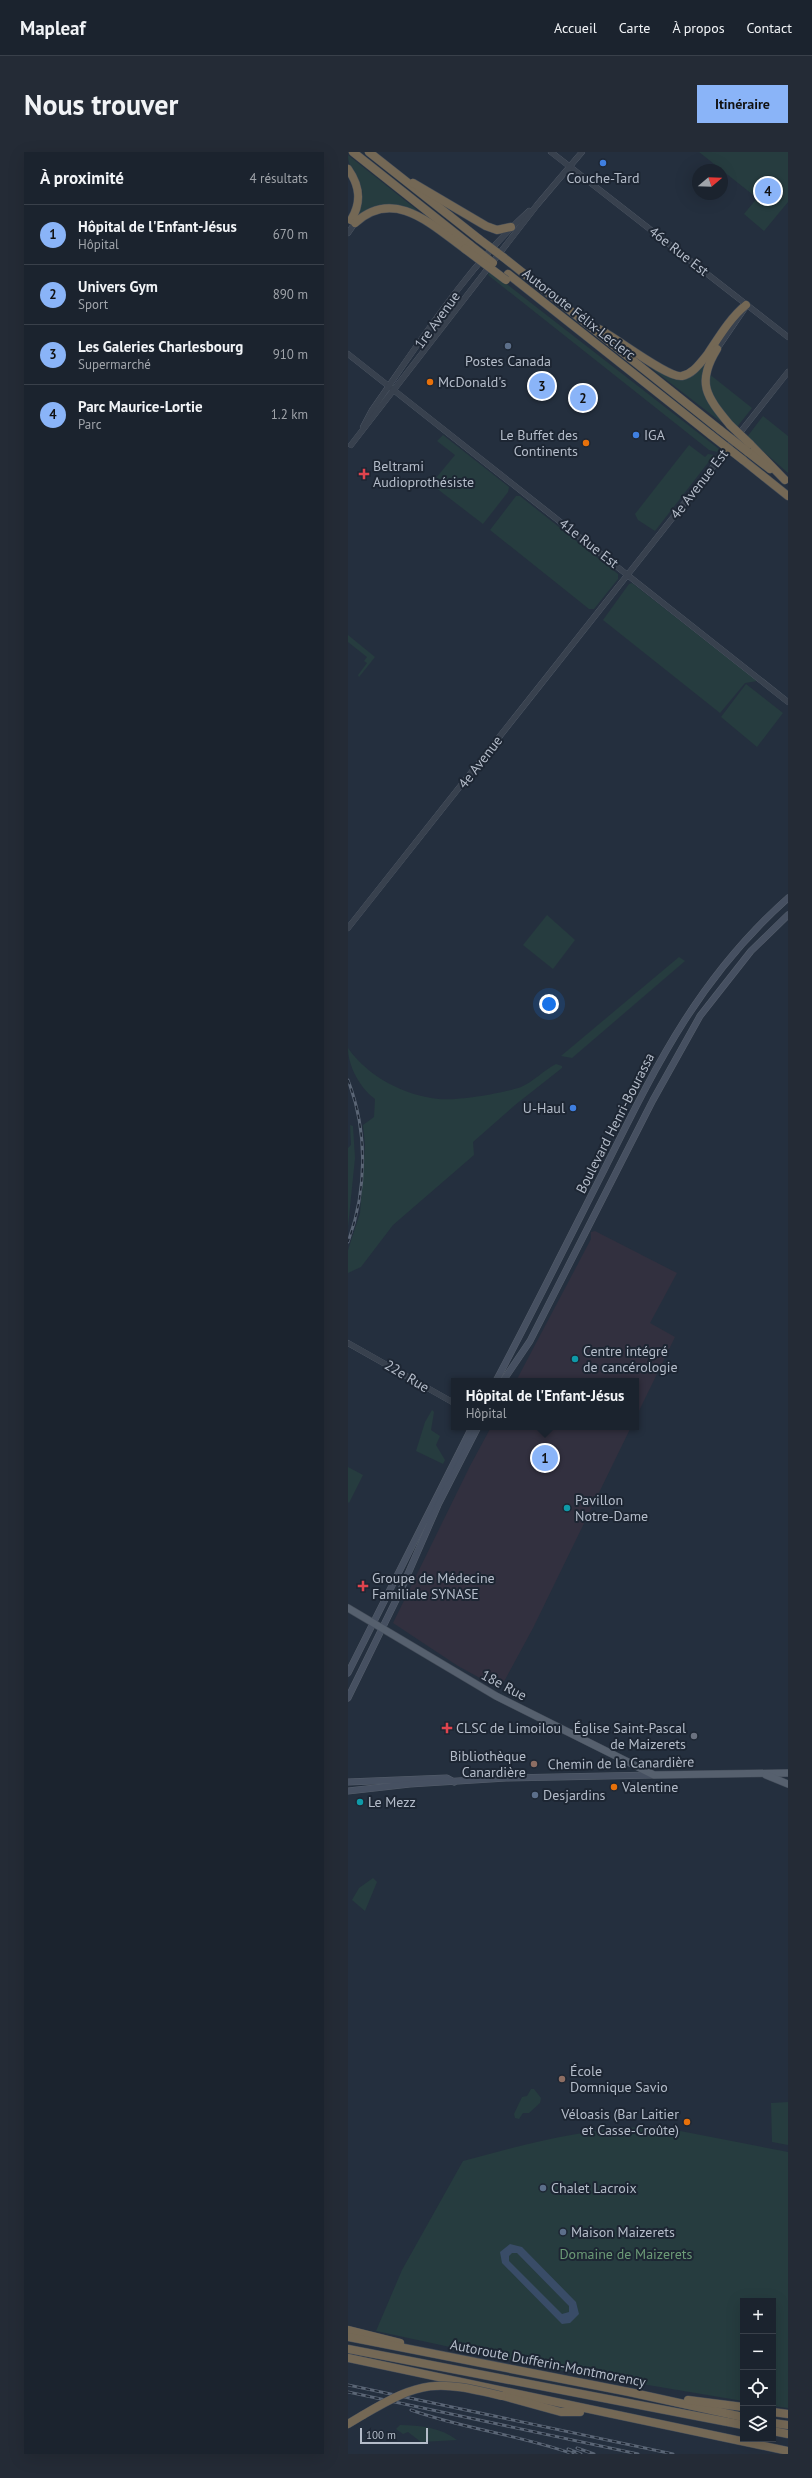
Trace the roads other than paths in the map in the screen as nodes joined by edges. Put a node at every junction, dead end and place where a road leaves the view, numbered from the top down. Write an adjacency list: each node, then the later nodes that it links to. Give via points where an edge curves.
1 (353, 152): 12 (highway, Autoroute Félix-Leclerc)
2 (369, 152): 7 (highway, Autoroute Félix-Leclerc)
3 (551, 152): 5 (street, 46e Rue Est)
4 (582, 152): 5 (street, 1re Avenue)
5 (570, 165): 8 (street, 1re Avenue); 13 (street, 46e Rue Est)
6 (348, 169): 9 (highway, via 358,189 359,199)
7 (397, 175): 10 (highway, via 433,193 486,226 497,230); 14 (highway, Autoroute Félix-Leclerc, bridge)
8 (537, 205): 10 (street, 1re Avenue); 20 (street, 1re Avenue)
9 (351, 222): 11 (street); 12 (highway, via 377,209 399,208 421,218)
10 (511, 227): 19 (street, 1re Avenue, via 464,283)
11 (348, 234)
12 (468, 247): 25 (highway, Autoroute Félix-Leclerc, bridge)
13 (746, 305): 14 (highway, via 736,313 700,364 692,372 681,377 669,374 622,341); 15 (street, 46e Rue Est); 16 (street, via 742,315)
14 (583, 321): 22 (highway, Autoroute Félix-Leclerc, bridge, via 720,430)
15 (788, 337)
16 (717, 349): 22 (highway, bridge, via 705,370 708,393 717,409)
17 (348, 354): 19 (street, 41e Rue Est)
18 (788, 372): 26 (street, 4e Avenue Est)
19 (389, 386): 20 (street, 41e Rue Est); 21 (street, 1re Avenue)
20 (395, 390): 21 (street, 1re Avenue); 26 (street, 41e Rue Est)
21 (351, 445): 23 (street, 1re Avenue)
22 (749, 448): 24 (highway, Autoroute Félix-Leclerc)
23 (348, 451)
24 (786, 481)
25 (788, 496)
26 (628, 575): 27 (street, 4e Avenue Est); 28 (street, 41e Rue Est)
27 (611, 596): 31 (street, 4e Avenue)
28 (788, 702)
29 (788, 898): 35 (main road, Boulevard Henri-Bourassa, via 742,943 714,976 672,1038)
30 (788, 915): 36 (main road, Boulevard Henri-Bourassa, via 751,951 700,1016 653,1100 530,1341)
31 (348, 928)
32 (348, 1339): 34 (street, 22e Rue)
33 (348, 1343): 34 (street, 22e Rue)
34 (360, 1349): 37 (street, 22e Rue)
35 (498, 1378)
36 (505, 1378)
37 (451, 1401)
38 (470, 1430): 41 (main road)
39 (476, 1430): 42 (main road)
40 (348, 1608): 41 (main road, 18e Rue)
41 (374, 1623): 42 (main road, 18e Rue); 43 (main road)
42 (382, 1628): 44 (main road); 47 (main road, 18e Rue, via 496,1696)
43 (348, 1673)
44 (348, 1698)
45 (788, 1773): 46 (main road, Chemin de la Canardière)
46 (762, 1774): 47 (main road, Chemin de la Canardière); 50 (main road)
47 (654, 1775): 49 (main road, Chemin de la Canardière, via 506,1778)
48 (348, 1782): 49 (main road, Chemin de la Canardière, via 447,1778)
49 (454, 1782): 51 (main road, Chemin de la Canardière)
50 (788, 1784)
51 (348, 1791)
52 (348, 2330): 55 (highway)
53 (348, 2337): 55 (highway, Autoroute Dufferin-Montmorency)
54 (348, 2348): 65 (highway, Autoroute Dufferin-Montmorency)
55 (435, 2354): 57 (highway, Autoroute Dufferin-Montmorency)
56 (348, 2358): 59 (highway)
57 (629, 2392): 58 (highway); 62 (highway, Autoroute Dufferin-Montmorency)
58 (740, 2407)
59 (591, 2411): 64 (highway, bridge, via 561,2412 460,2386 423,2386 396,2396); 69 (highway)
60 (776, 2412): 61 (highway)
61 (788, 2414)
62 (740, 2416)
63 (776, 2423): 66 (highway)
64 (348, 2424)
65 (740, 2424)
66 (788, 2425)
67 (776, 2432): 68 (highway)
68 (788, 2434)
69 (788, 2451)

